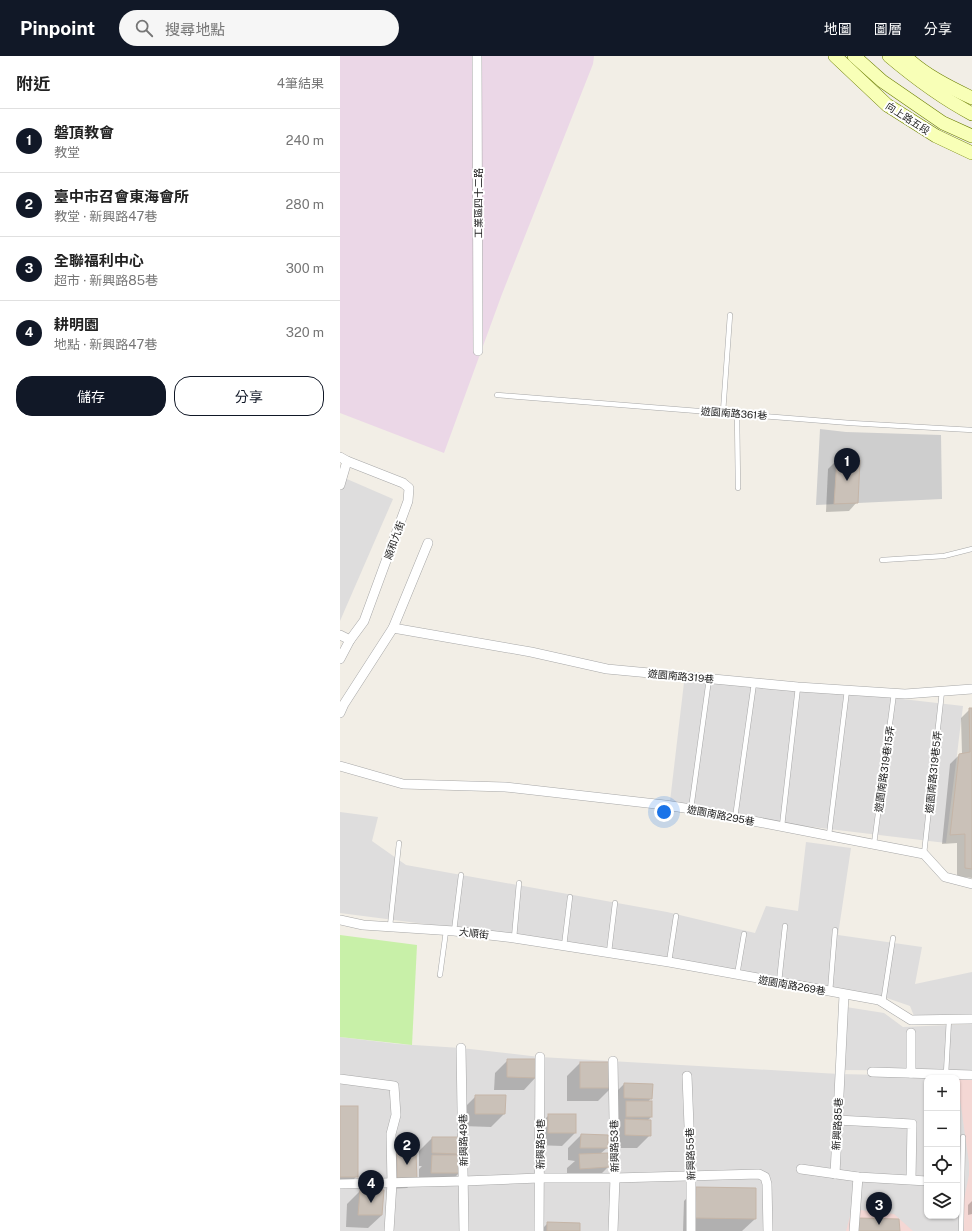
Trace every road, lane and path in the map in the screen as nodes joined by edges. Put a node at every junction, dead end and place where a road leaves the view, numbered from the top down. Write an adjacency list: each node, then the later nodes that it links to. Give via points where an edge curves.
1 (477, 56): 11 (street, 工業區四十二路)
2 (835, 56): 9 (main road, 向上路五段, via 887,105 936,136)
3 (854, 56): 8 (main road, 向上路五段, via 882,81 943,123)
4 (890, 56): 7 (main road, via 909,74)
5 (905, 56): 6 (main road, via 930,75)
6 (972, 98)
7 (972, 114)
8 (972, 136)
9 (972, 153)
10 (730, 315): 13 (lane)
11 (478, 351)
12 (497, 395): 13 (lane, 遊園南路361巷)
13 (723, 412): 14 (lane, 遊園南路361巷)
14 (737, 413): 15 (lane, 遊園南路361巷); 18 (lane)
15 (972, 430)
16 (344, 459): 17 (street); 24 (street, 順和九街, via 403,483 409,488 408,501 364,621)
17 (340, 485)
18 (738, 488)
19 (428, 543): 22 (street)
20 (972, 549): 21 (lane, via 944,556)
21 (882, 560)
22 (393, 628): 26 (street, 遊園南路319巷, via 531,652 607,669); 33 (street)
23 (340, 635): 24 (street)
24 (350, 640): 25 (street, 順和九街)
25 (340, 659)
26 (709, 678): 27 (street, 遊園南路319巷); 35 (lane)
27 (754, 683): 28 (street, 遊園南路319巷); 36 (lane)
28 (798, 687): 30 (street, 遊園南路319巷); 37 (lane)
29 (972, 689): 31 (street, 遊園南路319巷)
30 (847, 690): 32 (street, 遊園南路319巷); 38 (lane)
31 (942, 691): 32 (street, 遊園南路319巷); 41 (lane, 遊園南路319巷5弄)
32 (894, 693): 40 (lane, 遊園南路319巷15弄)
33 (340, 713)
34 (340, 766): 35 (street, 遊園南路295巷, via 403,784 505,787)
35 (690, 809): 36 (street, 遊園南路295巷)
36 (735, 818): 37 (street, 遊園南路295巷)
37 (782, 826): 38 (street, 遊園南路295巷)
38 (829, 836): 40 (street, 遊園南路295巷)
39 (399, 843): 49 (lane)
40 (874, 844): 41 (street, 遊園南路295巷)
41 (924, 854): 44 (street, via 945,877)
42 (461, 875): 52 (lane)
43 (519, 883): 54 (lane)
44 (972, 884)
45 (570, 896): 56 (lane)
46 (615, 903): 57 (lane)
47 (676, 916): 58 (lane)
48 (340, 920): 49 (street, 大順街, via 363,925)
49 (390, 926): 52 (street, 大順街)
50 (785, 926): 61 (lane)
51 (835, 930): 62 (lane)
52 (450, 931): 54 (street, 大順街); 59 (lane)
53 (744, 934): 60 (lane)
54 (514, 938): 56 (street, 大順街)
55 (893, 938): 64 (lane)
56 (564, 946): 57 (street, 大順街)
57 (608, 952): 58 (street, 遊園南路269巷)
58 (669, 962): 60 (street, 遊園南路269巷)
59 (440, 975)
60 (737, 975): 61 (street, 遊園南路269巷)
61 (778, 983): 62 (street, 遊園南路269巷)
62 (830, 992): 63 (street, 遊園南路269巷)
63 (844, 994): 64 (street, 遊園南路269巷); 77 (street, 新興路85巷)
64 (883, 1003): 65 (street, 遊園南路269巷, via 911,1020)
65 (949, 1019): 66 (street, 遊園南路269巷); 73 (lane)
66 (972, 1019)
67 (911, 1033): 72 (street)
68 (461, 1048): 87 (street, 新興路49巷)
69 (540, 1057): 83 (street, 新興路51巷)
70 (613, 1061): 84 (street, 新興路53巷)
71 (872, 1072): 72 (street)
72 (911, 1073): 73 (street)
73 (946, 1074): 74 (street)
74 (972, 1075)
75 (688, 1076): 81 (street, 新興路55巷)
76 (340, 1079): 88 (street, via 394,1086 396,1115 391,1134)
77 (837, 1120): 80 (street, 新興路85巷); 85 (street, via 912,1124)
78 (963, 1138): 97 (lane)
79 (800, 1169): 80 (street)
80 (835, 1174): 82 (street)
81 (691, 1176): 84 (street); 94 (street, 新興路55巷); 95 (street, via 759,1174 765,1177)
82 (858, 1177): 85 (street); 96 (street)
83 (540, 1178): 84 (street); 87 (street); 92 (street, 新興路51巷)
84 (615, 1178): 93 (street, 新興路53巷)
85 (911, 1179): 86 (street)
86 (924, 1180)
87 (464, 1181): 88 (street); 91 (street, 新興路49巷)
88 (392, 1182): 89 (street); 90 (street)
89 (340, 1184)
90 (389, 1231)
91 (464, 1231)
92 (539, 1231)
93 (613, 1231)
94 (691, 1231)
95 (768, 1231)
96 (854, 1231)
97 (961, 1231)

